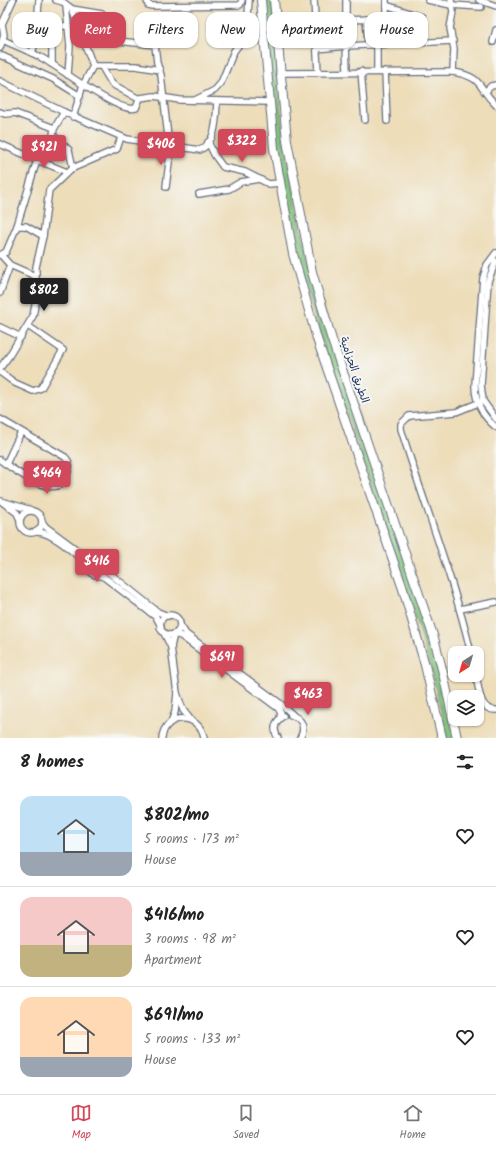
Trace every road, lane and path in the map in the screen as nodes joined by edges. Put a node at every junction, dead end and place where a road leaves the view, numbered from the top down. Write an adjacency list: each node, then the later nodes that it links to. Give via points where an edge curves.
1 (13, 0): 27 (street, via 2,24 5,31)
2 (40, 0): 20 (street)
3 (56, 0): 13 (street)
4 (147, 0): 14 (street, via 148,5 152,6)
5 (242, 0): 14 (street, via 240,5)
6 (249, 0): 59 (street, via 247,34 234,51 221,83 215,90)
7 (261, 0): 61 (highway)
8 (274, 0): 48 (highway, الطريق الحزامية)
9 (314, 0): 21 (street)
10 (346, 0): 22 (street)
11 (428, 0): 16 (street)
12 (479, 0): 17 (street)
13 (64, 2): 19 (street); 25 (street)
14 (196, 2)
15 (386, 2): 23 (street)
16 (451, 2): 18 (street); 28 (street, via 453,12 450,28)
17 (496, 6)
18 (481, 7)
19 (72, 9): 41 (street); 43 (street, via 102,14 114,38 120,42 155,45)
20 (38, 12)
21 (315, 12)
22 (346, 12)
23 (410, 12)
24 (62, 26): 25 (street)
25 (67, 26): 51 (street, via 70,46)
26 (496, 30): 30 (street)
27 (2, 40): 31 (street); 38 (street)
28 (453, 41): 29 (street); 50 (street)
29 (428, 42)
30 (493, 42)
31 (0, 48)
32 (34, 48): 38 (street)
33 (52, 48): 40 (street)
34 (327, 48): 37 (street)
35 (346, 48): 44 (street)
36 (377, 48): 46 (street)
37 (317, 49): 49 (street)
38 (32, 53): 40 (street)
39 (0, 55): 56 (street, via 53,79)
40 (52, 64): 51 (street)
41 (93, 66): 42 (street); 53 (street)
42 (102, 67): 43 (street, via 136,66); 58 (street, via 112,84)
43 (160, 70): 57 (street)
44 (347, 71): 45 (street); 49 (street)
45 (361, 71): 46 (street); 66 (street)
46 (377, 71): 47 (street)
47 (384, 71): 50 (street); 67 (street)
48 (279, 72): 49 (street); 130 (highway, الطريق الحزامية, via 287,141 312,272 337,354 434,638)
49 (318, 72)
50 (453, 72): 55 (street, via 472,76)
51 (68, 75): 53 (street)
52 (0, 81): 64 (street)
53 (83, 85): 56 (street); 58 (street, via 119,106 130,109 136,108)
54 (496, 85): 55 (street)
55 (486, 91): 62 (street)
56 (80, 96): 65 (street)
57 (164, 97): 58 (street); 59 (street); 72 (street)
58 (139, 99)
59 (193, 101): 60 (street)
60 (217, 102): 61 (street); 70 (street, via 216,128)
61 (268, 102): 77 (highway)
62 (496, 106)
63 (0, 112): 68 (street, via 15,113)
64 (64, 112): 65 (street); 68 (street)
65 (73, 117): 69 (street)
66 (365, 120)
67 (387, 121)
68 (54, 128): 74 (street, via 55,137 71,154)
69 (121, 137): 72 (street); 74 (street, via 117,149)
70 (208, 142): 72 (street, via 200,150); 76 (street, via 223,167 245,172)
71 (0, 144): 73 (street)
72 (170, 146): 78 (street)
73 (37, 160): 75 (street); 80 (street)
74 (73, 168): 75 (street)
75 (67, 172): 81 (street, via 48,192)
76 (260, 179): 77 (street, via 269,184); 79 (street, via 241,182 229,189)
77 (279, 183): 129 (highway, via 304,296 403,589 425,665)
78 (166, 187)
79 (199, 194)
80 (17, 226): 81 (street, via 26,226); 83 (street, via 6,252)
81 (43, 236): 86 (street)
82 (496, 253): 93 (street, via 482,278 475,385)
83 (0, 255): 85 (street)
84 (496, 261): 93 (street, via 488,281)
85 (10, 264): 86 (street); 87 (street)
86 (35, 276): 88 (street, via 36,307)
87 (0, 293)
88 (28, 326): 90 (street); 92 (street, via 63,350 41,388 33,391 15,383)
89 (0, 327): 90 (street)
90 (21, 337): 91 (street)
91 (0, 368)
92 (0, 372)
93 (481, 402): 95 (street); 96 (street, via 485,416); 110 (street, via 456,412 409,416 401,424 421,496)
94 (0, 419): 97 (street)
95 (496, 419)
96 (496, 427)
97 (21, 432): 99 (street); 99 (street, via 68,460 70,467 64,481 56,486 48,486 32,480)
98 (0, 460): 99 (street)
99 (6, 464)
100 (1, 501): 101 (street); 102 (street, via 17,514)
101 (34, 511): 102 (street, via 24,513); 103 (street, via 40,515)
102 (20, 520): 104 (street, via 23,531 31,534)
103 (42, 522): 104 (street); 105 (street)
104 (36, 532): 106 (street, via 43,532 57,540)
105 (94, 560): 106 (street); 107 (street, via 101,561)
106 (89, 567): 108 (street, via 92,573)
107 (104, 568): 108 (street, via 102,573); 111 (street, via 158,612)
108 (97, 574): 112 (street, via 156,617)
109 (496, 602): 110 (street)
110 (460, 609): 116 (street)
111 (168, 616): 112 (street, via 163,618); 113 (street, via 176,617)
112 (161, 626): 114 (street)
113 (180, 626): 115 (street); 121 (street, via 186,634)
114 (164, 632): 115 (street); 117 (street)
115 (174, 634): 117 (street); 122 (street, via 181,636 278,708)
116 (469, 646)
117 (170, 647): 119 (street)
118 (478, 682): 120 (street, via 483,704 489,710)
119 (177, 693): 123 (street); 124 (street)
120 (496, 710)
121 (293, 715): 122 (street); 128 (street, via 303,726)
122 (280, 718): 127 (street, via 274,728)
123 (190, 720): 124 (street, via 182,718); 126 (street, via 199,727)
124 (171, 722): 125 (street)
125 (162, 738)
126 (204, 738)
127 (278, 738)
128 (300, 738)
129 (442, 738)
130 (457, 738)

